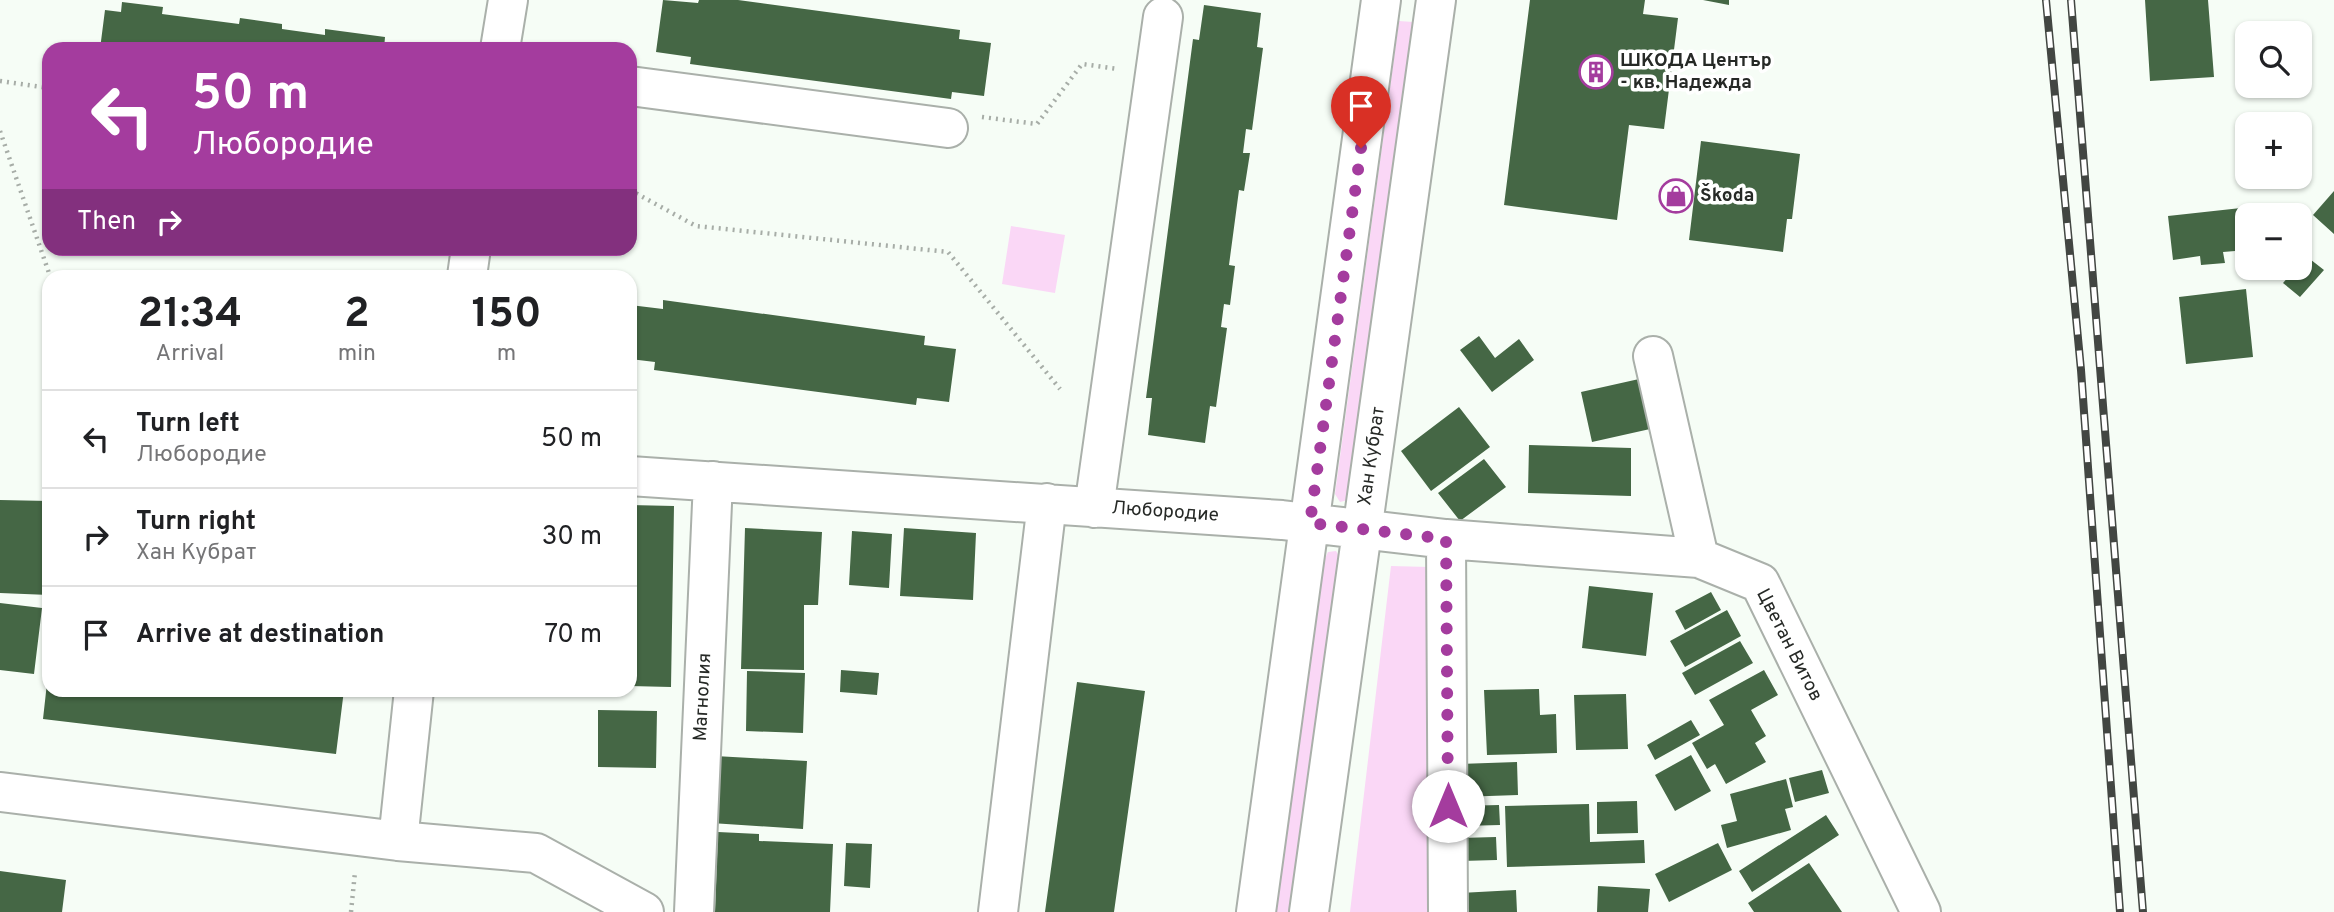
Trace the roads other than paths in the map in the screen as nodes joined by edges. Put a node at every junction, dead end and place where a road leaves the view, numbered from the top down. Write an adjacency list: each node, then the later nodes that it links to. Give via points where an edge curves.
1 (508, 0): 5 (street)
2 (1381, 0): 13 (street)
3 (1436, 0): 14 (street, Хан Кубрат)
4 (1163, 17): 12 (street)
5 (501, 42)
6 (637, 87): 7 (street)
7 (948, 128)
8 (1653, 356): 16 (street)
9 (637, 476): 10 (street, Любородие)
10 (713, 481): 11 (street, Любородие); 21 (street, Магнолия)
11 (1046, 503): 12 (street, Любородие); 22 (street)
12 (1094, 508): 13 (street, Любородие)
13 (1310, 523): 14 (street, Любородие); 23 (street)
14 (1362, 531): 15 (street, Любородие); 24 (street, Хан Кубрат)
15 (1446, 539): 16 (street, Любородие); 25 (street)
16 (1699, 558): 26 (street, Цветан Витов, via 1760,583)
17 (413, 697): 19 (street)
18 (1, 792): 19 (street)
19 (398, 841): 20 (street, via 536,853)
20 (644, 912)
21 (694, 912)
22 (998, 912)
23 (1256, 912)
24 (1310, 912)
25 (1448, 912)
26 (1921, 912)

